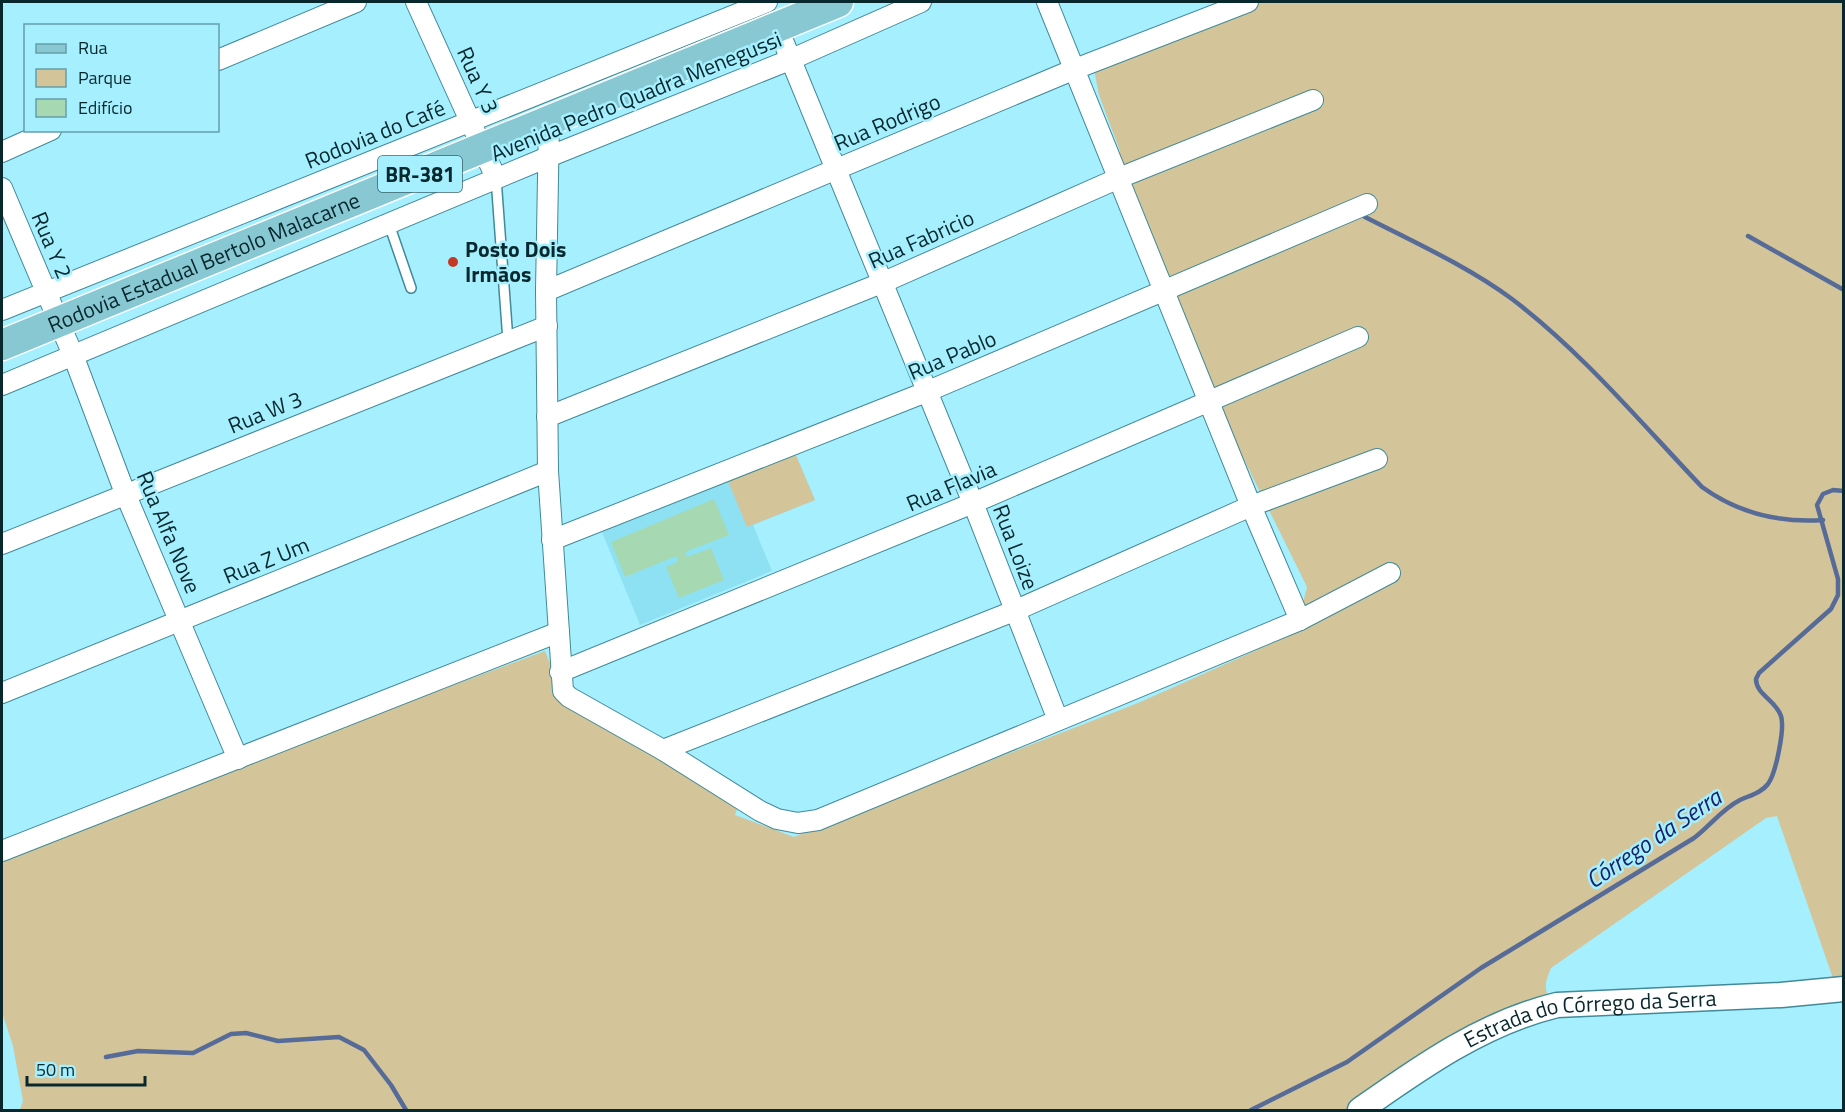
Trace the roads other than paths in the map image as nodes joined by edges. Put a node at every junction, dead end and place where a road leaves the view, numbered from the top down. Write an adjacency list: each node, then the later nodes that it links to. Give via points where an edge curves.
1 (356, 2): 9 (street)
2 (417, 2): 14 (street, Rua Y 3)
3 (838, 2): 7 (main road, Rodovia Estadual Bertolo Malacarne / BR-381)
4 (921, 2): 8 (street, Avenida Pedro Quadra Menegussi)
5 (1047, 2): 10 (street)
6 (1248, 2): 10 (street, Rua Rodrigo)
7 (772, 14): 8 (street, Rua Loize); 12 (main road, Rodovia Estadual Bertolo Malacarne / BR-381); 14 (street, Rodovia do Café)
8 (792, 59): 16 (street, Avenida Pedro Quadra Menegussi); 17 (street, Rua Loize)
9 (219, 60)
10 (1075, 69): 17 (street, Rua Rodrigo); 19 (street)
11 (1313, 100): 19 (street, Rua Fabricio)
12 (549, 120): 14 (main road, Rodovia Estadual Bertolo Malacarne / BR-381); 16 (street)
13 (47, 132): 15 (street)
14 (476, 135): 18 (street, Rua Y 3); 21 (main road, Rodovia Estadual Bertolo Malacarne / BR-381); 29 (street, Rodovia do Café)
15 (2, 152)
16 (548, 157): 18 (street, Avenida Pedro Quadra Menegussi); 28 (street)
17 (838, 169): 26 (street, Rua Loize); 28 (street, Rua Rodrigo)
18 (496, 178): 24 (street, Avenida Pedro Quadra Menegussi); 35 (lane)
19 (1119, 178): 26 (street, Rua Fabricio); 30 (street)
20 (2, 188): 29 (street, Rua Y 2)
21 (375, 192): 23 (main road, Rodovia Estadual Bertolo Malacarne / BR-381); 24 (street)
22 (1366, 204): 30 (street, Rua Pablo)
23 (340, 206): 25 (street); 32 (main road, Rodovia Estadual Bertolo Malacarne / BR-381)
24 (388, 224): 25 (street, Avenida Pedro Quadra Menegussi); 27 (lane)
25 (353, 239): 37 (street, Avenida Pedro Quadra Menegussi)
26 (884, 282): 39 (street, Rua Loize); 41 (street, Rua Fabricio)
27 (411, 288)
28 (546, 291): 33 (street)
29 (46, 292): 31 (street, Rodovia do Café); 32 (street, Rua Y 2)
30 (1165, 292): 39 (street, Rua Pablo); 40 (street)
31 (2, 310)
32 (57, 322): 36 (main road, Rodovia Estadual Bertolo Malacarne / BR-381); 37 (street, Rua Alfa Nove)
33 (547, 326): 35 (street, Rua W 3); 41 (street)
34 (1358, 337): 40 (street, Rua Flavia)
35 (508, 341): 44 (street, Rua W 3)
36 (2, 345)
37 (73, 355): 38 (street, Avenida Pedro Quadra Menegussi); 44 (street, Rua Alfa Nove)
38 (2, 385)
39 (926, 392): 45 (street, Rua Loize); 47 (street, Rua Pablo)
40 (1208, 400): 45 (street, Rua Flavia); 46 (street)
41 (547, 417): 43 (street)
42 (1377, 459): 46 (street)
43 (548, 471): 47 (street); 51 (street, Rua Z Um)
44 (125, 493): 48 (street, Rua W 3); 51 (street, Rua Alfa Nove)
45 (973, 503): 50 (street, Rua Loize); 54 (street, Rua Flavia)
46 (1251, 506): 50 (street); 52 (street)
47 (552, 540): 53 (street)
48 (2, 544)
49 (1390, 573): 52 (street)
50 (1014, 611): 56 (street, Rua Loize); 57 (street)
51 (180, 620): 55 (street, Rua Z Um); 58 (street, Rua Alfa Nove)
52 (1300, 620): 56 (street)
53 (559, 632): 54 (street); 58 (street)
54 (560, 672): 57 (street, via 562,691 568,697)
55 (2, 693)
56 (1058, 720): 57 (street, via 818,820 798,823 760,811)
57 (663, 750)
58 (238, 759): 59 (street)
59 (2, 851)
60 (1844, 989): 61 (street, Estrada do Córrego da Serra, via 1557,1005 1528,1012 1488,1029)
61 (1360, 1110)

